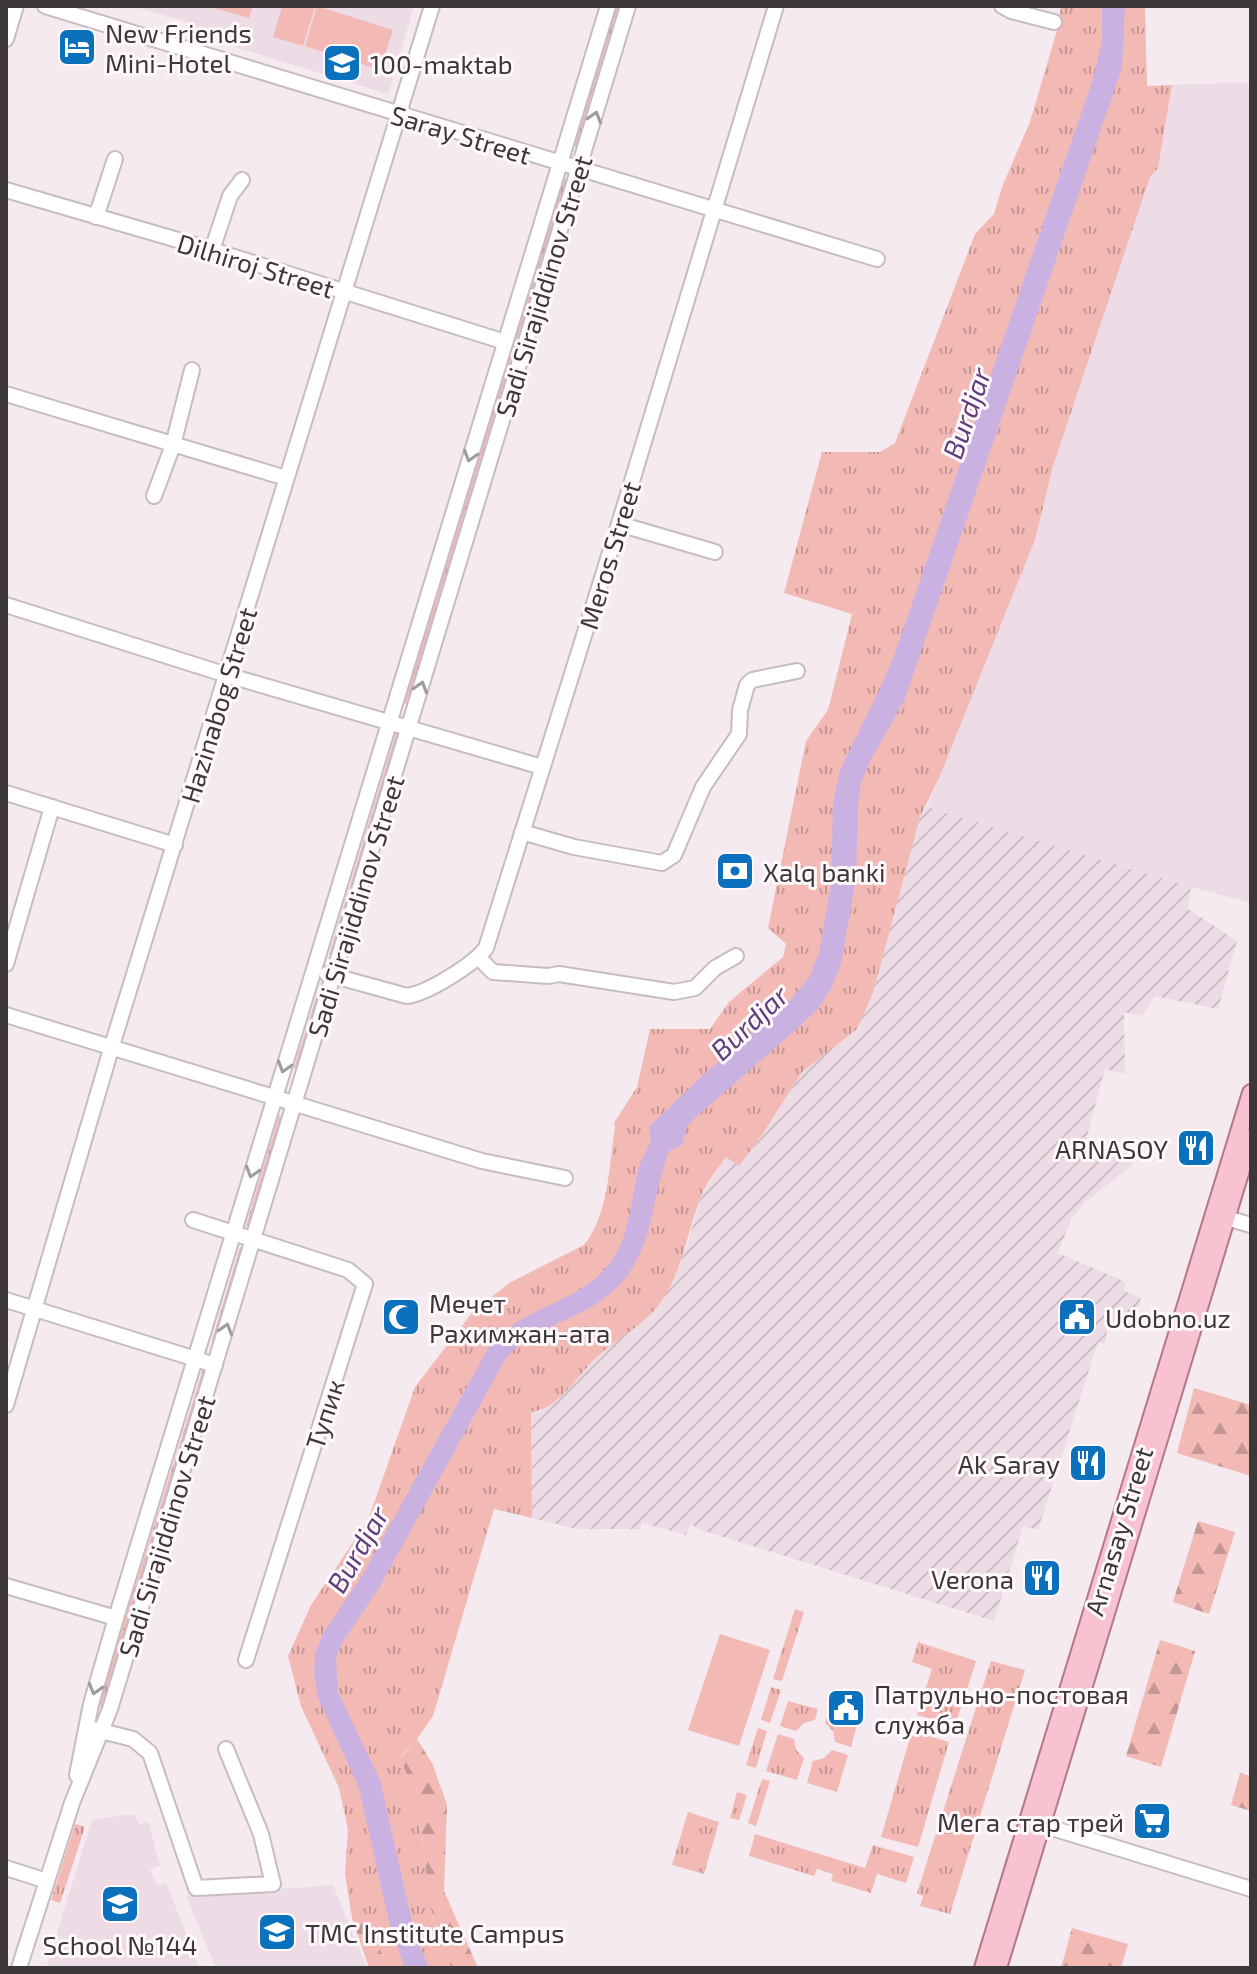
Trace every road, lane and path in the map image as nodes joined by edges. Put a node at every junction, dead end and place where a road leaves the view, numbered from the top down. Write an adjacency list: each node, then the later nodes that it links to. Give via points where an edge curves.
1 (16, 6): 9 (street)
2 (45, 6): 10 (street, Saray Street)
3 (432, 6): 10 (street, Hazinabog Street)
4 (608, 6): 12 (street, Sadi Sirajiddinov Street)
5 (628, 6): 13 (street, Sadi Sirajiddinov Street, one-way to 5)
6 (776, 6): 16 (street, Meros Street)
7 (1002, 6): 8 (street)
8 (1054, 22)
9 (6, 39)
10 (401, 115): 12 (street, Saray Street); 20 (street, Hazinabog Street)
11 (115, 159): 17 (street)
12 (559, 164): 13 (street, Saray Street); 21 (street, Sadi Sirajiddinov Street)
13 (579, 170): 16 (street, Saray Street); 33 (street, Sadi Sirajiddinov Street, one-way to 13)
14 (242, 180): 18 (street, via 230,196)
15 (6, 190): 17 (street, Dilhiroj Street)
16 (713, 211): 19 (street, Saray Street); 27 (street, Meros Street)
17 (96, 217): 18 (street, Dilhiroj Street)
18 (212, 250): 20 (street, Dilhiroj Street)
19 (877, 259)
20 (345, 293): 21 (street, Dilhiroj Street); 25 (street, Hazinabog Street)
21 (505, 342): 32 (street, Sadi Sirajiddinov Street, one-way to 32)
22 (192, 370): 24 (street)
23 (6, 394): 24 (street)
24 (173, 445): 25 (street); 26 (street)
25 (286, 478): 31 (street, Hazinabog Street)
26 (154, 496)
27 (619, 524): 28 (street); 34 (street, Meros Street)
28 (715, 552)
29 (6, 605): 31 (street)
30 (797, 671): 37 (street, via 747,685 739,734 703,787 670,859 662,863 610,855)
31 (227, 675): 32 (street); 38 (street, Hazinabog Street)
32 (389, 721): 33 (street); 42 (street, Sadi Sirajiddinov Street)
33 (409, 727): 34 (street); 43 (street, Sadi Sirajiddinov Street)
34 (542, 767): 37 (street, Meros Street)
35 (6, 793): 36 (street)
36 (52, 807): 38 (street); 41 (street)
37 (522, 832): 40 (street, Meros Street)
38 (175, 845): 45 (street, Hazinabog Street)
39 (736, 956): 40 (street, via 695,988 674,992 559,974 493,972)
40 (479, 958): 43 (street, via 407,996)
41 (6, 964)
42 (314, 970): 43 (street); 47 (street, Sadi Sirajiddinov Street, one-way to 47)
43 (333, 976): 48 (street, Sadi Sirajiddinov Street)
44 (6, 1015): 45 (street)
45 (111, 1049): 47 (street); 58 (street, Hazinabog Street)
46 (1251, 1093): 50 (main road, Arnasay Street)
47 (274, 1097): 48 (street); 55 (street, Sadi Sirajiddinov Street, one-way to 55)
48 (295, 1103): 51 (street, via 482,1161); 56 (street, Sadi Sirajiddinov Street)
49 (1251, 1137): 50 (main road, Arnasay Street)
50 (1240, 1172): 52 (main road, Arnasay Street)
51 (565, 1178)
52 (1220, 1216): 54 (street); 69 (main road, Arnasay Street)
53 (193, 1220): 55 (street)
54 (1251, 1225)
55 (234, 1231): 56 (street); 59 (street, Sadi Sirajiddinov Street)
56 (253, 1238): 60 (street, Sadi Sirajiddinov Street, one-way to 56); 64 (street, Тупик, via 348,1270 365,1284)
57 (6, 1300): 58 (street)
58 (35, 1309): 59 (street); 61 (street, Hazinabog Street)
59 (195, 1359): 60 (street); 63 (street, Sadi Sirajiddinov Street)
60 (215, 1365): 66 (street, Sadi Sirajiddinov Street)
61 (6, 1405)
62 (6, 1586): 63 (street)
63 (116, 1618): 65 (street, Sadi Sirajiddinov Street, one-way to 65)
64 (246, 1660)
65 (85, 1726): 66 (street); 68 (street, Sadi Sirajiddinov Street)
66 (101, 1732): 67 (street, via 133,1739 150,1753 196,1888 273,1884 261,1834); 68 (street, Sadi Sirajiddinov Street)
67 (226, 1749)
68 (72, 1803): 71 (street, Sadi Sirajiddinov Street)
69 (1035, 1823): 72 (street); 74 (main road, Arnasay Street); 75 (main road, Arnasay Street)
70 (6, 1868): 71 (street)
71 (47, 1881): 73 (street, Sadi Sirajiddinov Street)
72 (1251, 1889)
73 (19, 1968)
74 (983, 1968)
75 (998, 1968)

